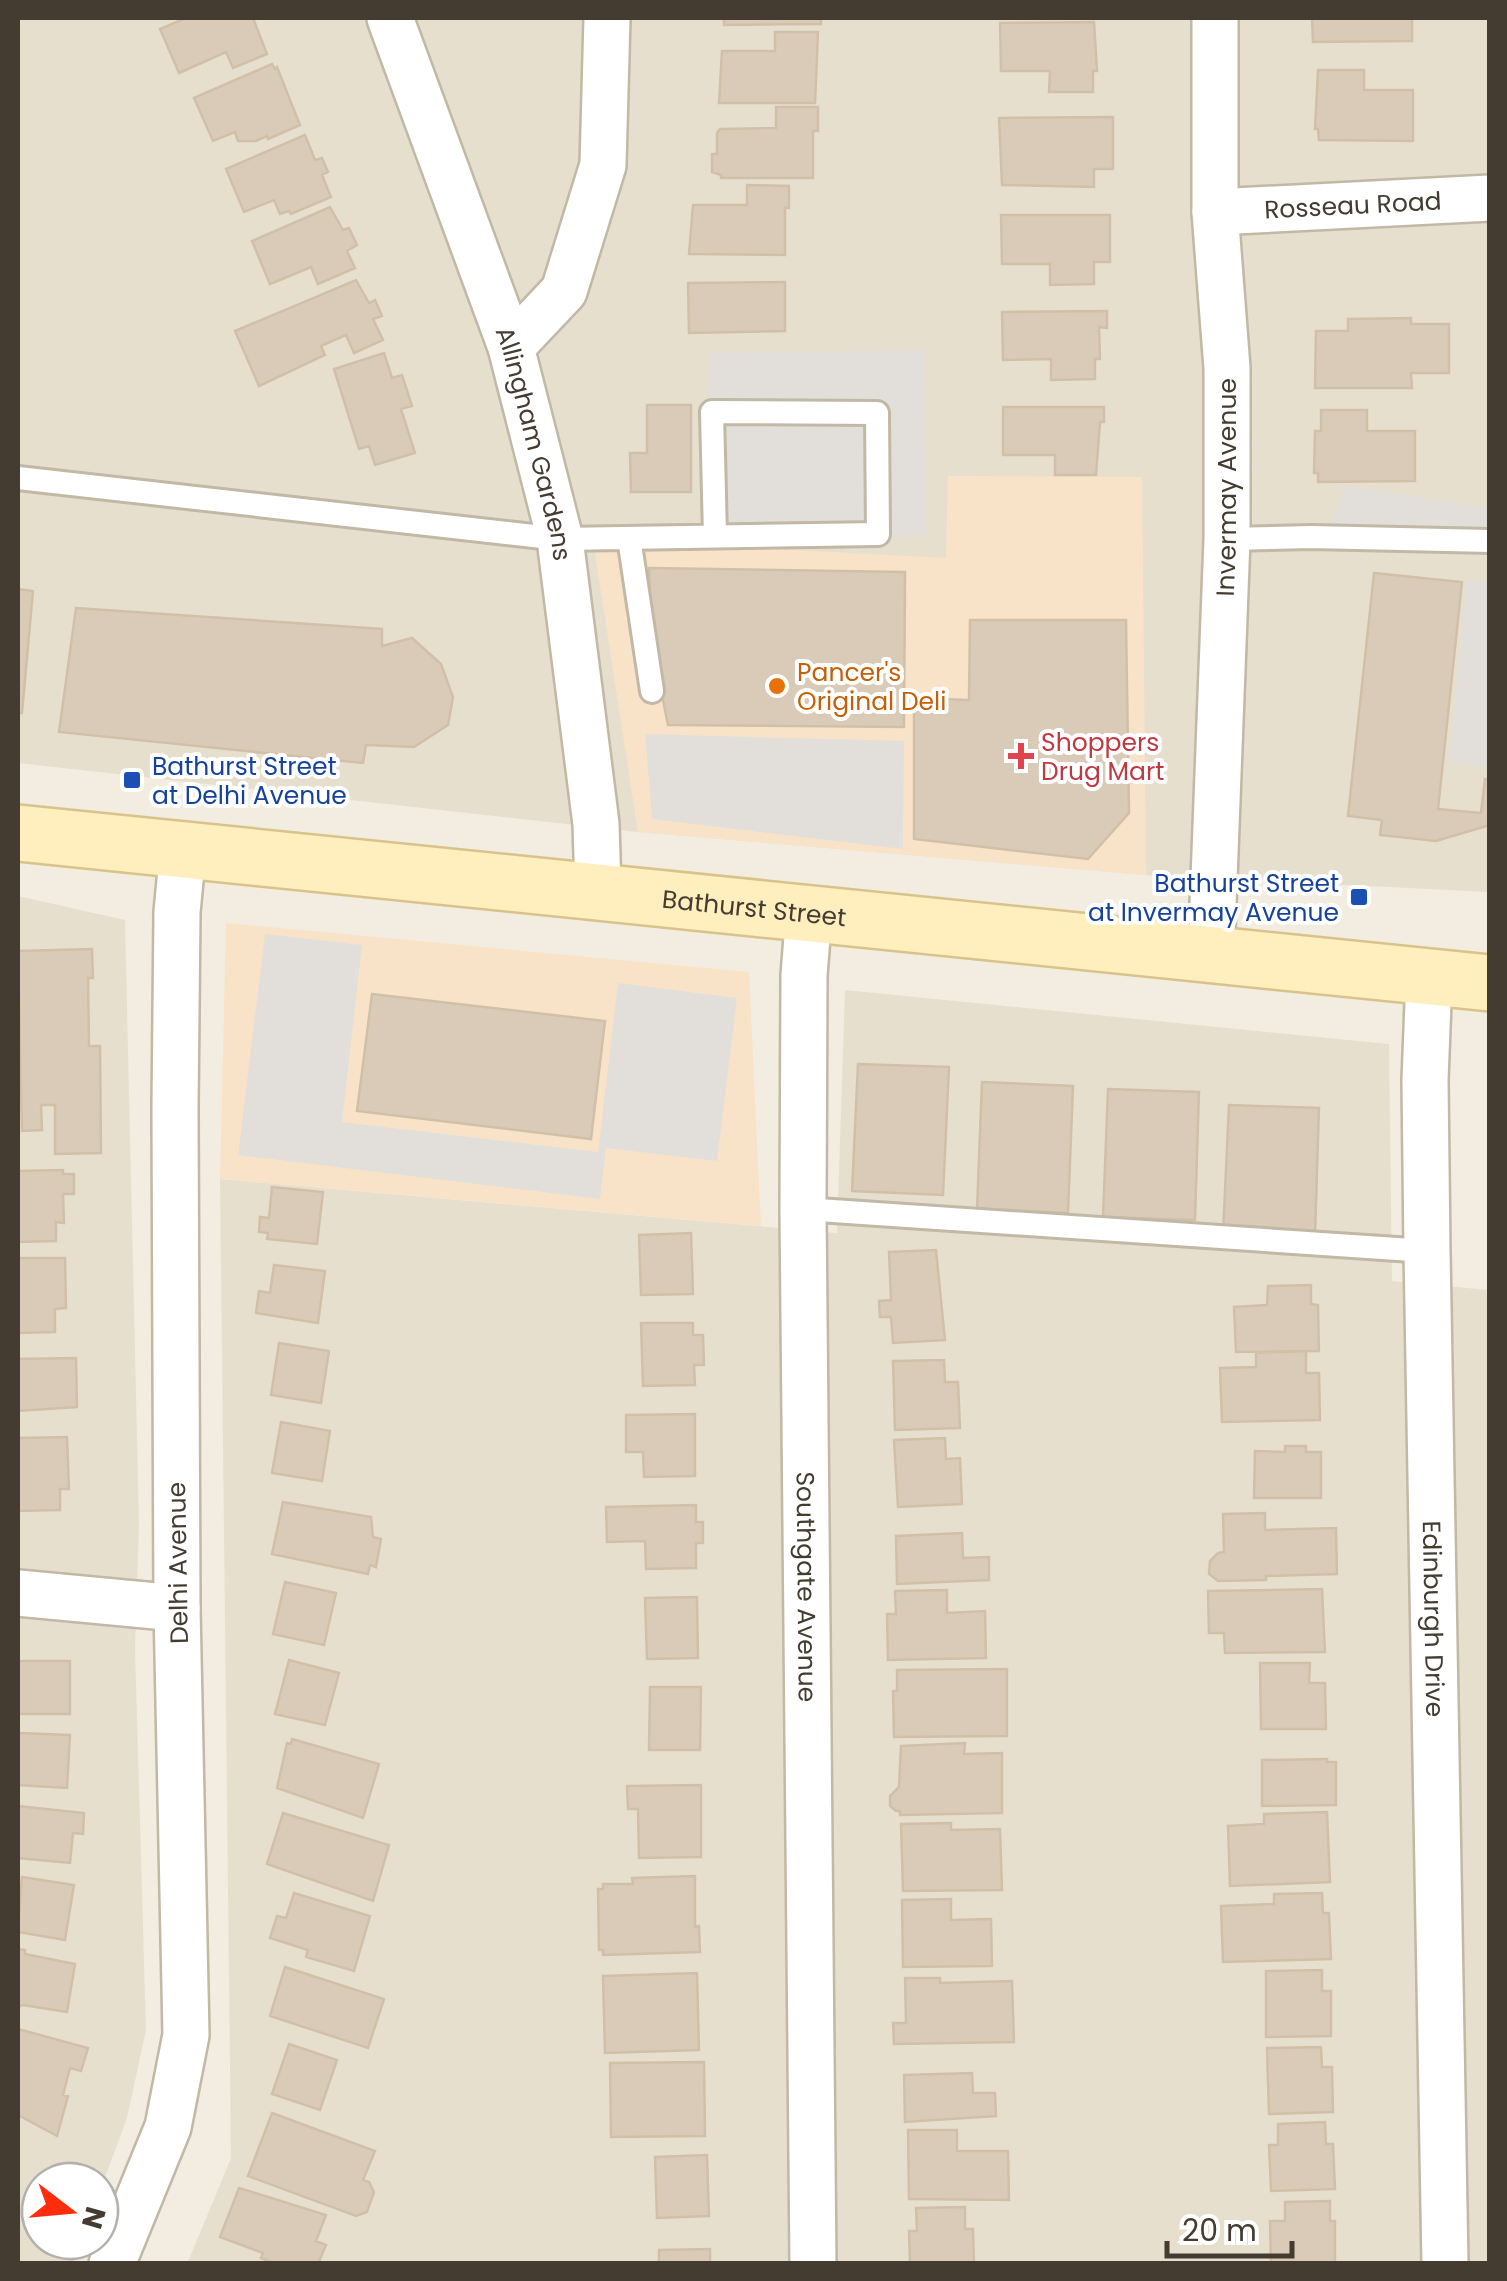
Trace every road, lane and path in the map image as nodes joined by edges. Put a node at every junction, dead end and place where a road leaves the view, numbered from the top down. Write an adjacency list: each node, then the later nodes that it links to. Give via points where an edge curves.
1 (390, 18): 6 (street, Allingham Gardens)
2 (607, 18): 6 (street, via 603,166 564,291)
3 (1216, 18): 5 (street, Invermay Avenue)
4 (1490, 198): 5 (street, Rosseau Road)
5 (1215, 212): 11 (street, Invermay Avenue, via 1227,368)
6 (511, 347): 10 (street, Allingham Gardens)
7 (18, 478): 10 (lane)
8 (715, 536): 8 (lane, via 878,534 877,413 712,412); 9 (lane)
9 (629, 538): 10 (lane); 13 (lane)
10 (560, 539): 16 (street, Allingham Gardens, via 596,824)
11 (1227, 539): 12 (lane); 18 (street, Invermay Avenue)
12 (1490, 541)
13 (652, 691)
14 (18, 832): 15 (main road, Bathurst Street)
15 (183, 849): 16 (main road, Bathurst Street); 24 (street, Delhi Avenue, via 175,1109)
16 (598, 890): 17 (main road, Bathurst Street)
17 (809, 912): 18 (main road, Bathurst Street); 21 (street, Southgate Avenue)
18 (1210, 957): 19 (main road, Bathurst Street)
19 (1430, 976): 20 (main road, Bathurst Street); 22 (street, Edinburgh Drive)
20 (1490, 984)
21 (803, 1209): 22 (lane); 26 (street, Southgate Avenue)
22 (1427, 1251): 27 (street, Edinburgh Drive)
23 (18, 1593): 24 (street)
24 (178, 1608): 25 (street, Delhi Avenue, via 186,2035 168,2127)
25 (112, 2264)
26 (813, 2264)
27 (1444, 2264)

